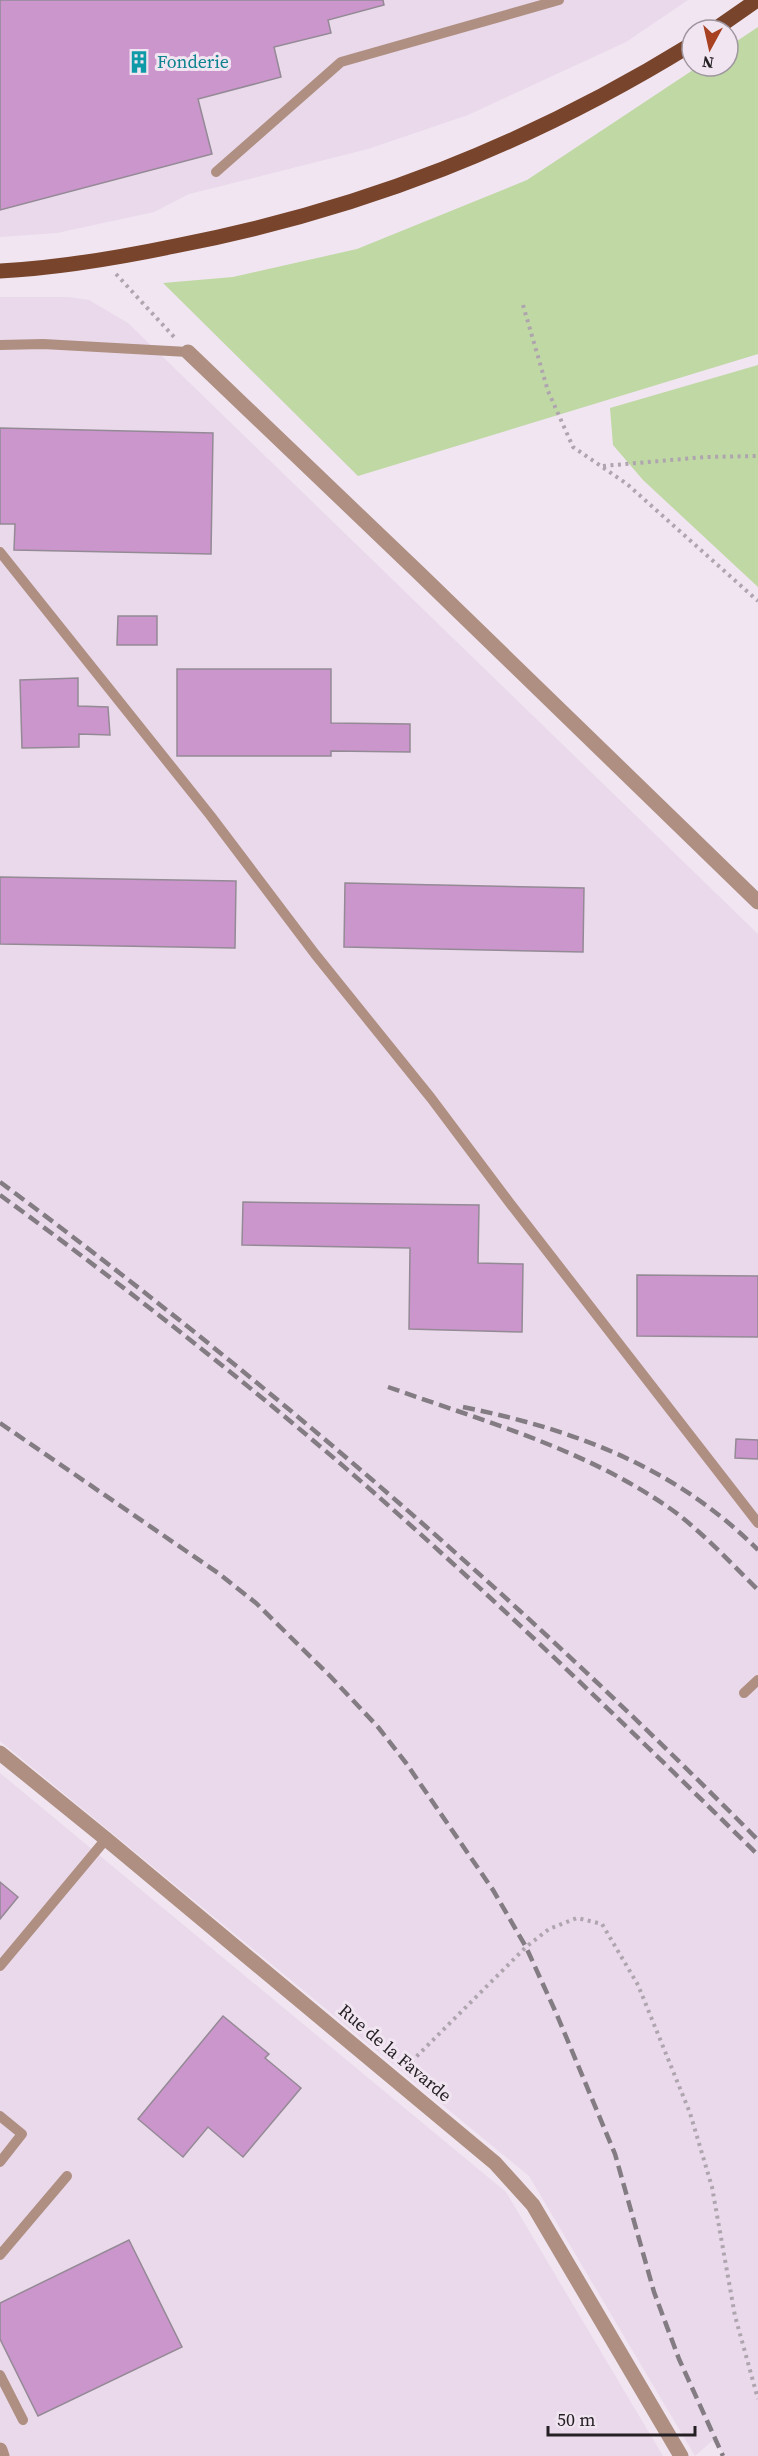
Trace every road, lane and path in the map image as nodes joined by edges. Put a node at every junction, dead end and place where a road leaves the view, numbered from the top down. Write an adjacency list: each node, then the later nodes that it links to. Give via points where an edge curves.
1 (559, 0): 5 (lane, via 341,62)
2 (757, 0): 3 (main road)
3 (731, 18)
4 (680, 51): 6 (main road, via 582,108 496,149 420,178 244,233)
5 (216, 172)
6 (103, 261): 7 (main road); 10 (path)
7 (0, 271)
8 (523, 305): 12 (path, via 548,391 573,447)
9 (0, 345): 10 (lane)
10 (188, 352): 15 (street)
11 (758, 456): 12 (path)
12 (602, 466): 14 (path)
13 (0, 552): 16 (lane, via 431,1098)
14 (758, 601)
15 (758, 902)
16 (758, 1523)
17 (758, 1680): 18 (lane)
18 (744, 1694)
19 (0, 1753): 20 (street, Rue de la Favarde)
20 (106, 1839): 21 (lane); 22 (street, Rue de la Favarde)
21 (0, 1966)
22 (394, 2078): 28 (path, via 549,1929 577,1918 602,1924 638,1985 690,2113 712,2187 735,2316); 32 (street, Rue de la Favarde, via 495,2163 533,2205)
23 (0, 2116): 24 (lane, via 22,2134)
24 (0, 2162)
25 (67, 2176): 26 (lane)
26 (0, 2255)
27 (0, 2375): 29 (lane)
28 (758, 2399)
29 (23, 2420)
30 (0, 2450): 31 (street)
31 (2, 2456)
32 (681, 2456)

